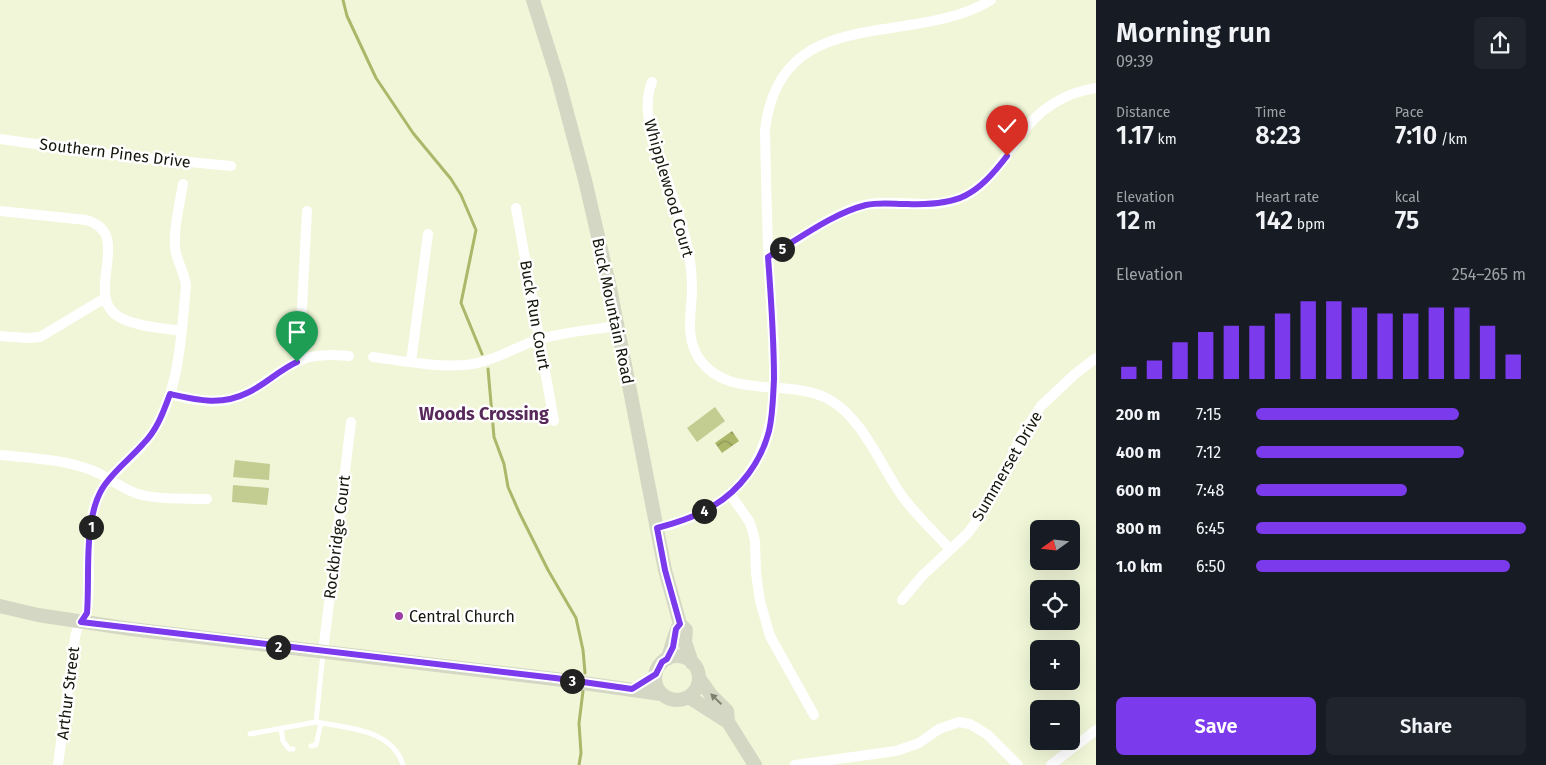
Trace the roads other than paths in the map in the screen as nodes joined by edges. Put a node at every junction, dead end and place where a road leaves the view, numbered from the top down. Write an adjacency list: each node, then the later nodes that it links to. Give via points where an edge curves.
1 (533, 0): 14 (main road, Buck Mountain Road, via 585,180)
2 (991, 0): 12 (street, via 968,12 947,17 840,35 813,47 790,67 772,96 766,122)
3 (652, 82): 23 (street, Whipplewood Court, via 648,114 682,226 692,274 689,326 694,350 718,377 742,385)
4 (1096, 88): 12 (street, via 1069,94 1044,110 1025,129 996,170 972,192 933,205 867,204 830,220)
5 (0, 139): 6 (street, Southern Pines Drive, via 106,154)
6 (230, 166)
7 (182, 184): 15 (street, Arthur Street, via 175,242 176,257 186,284)
8 (516, 208): 17 (street, Buck Run Court)
9 (0, 211): 13 (street, via 86,220 99,225 105,232 108,247)
10 (307, 211): 21 (street)
11 (428, 234): 22 (street)
12 (768, 257): 23 (street)
13 (105, 298): 15 (street, via 110,308 122,318); 16 (street, via 40,337)
14 (617, 326): 17 (street); 31 (main road, Buck Mountain Road)
15 (182, 331): 24 (street, Arthur Street, via 178,367)
16 (0, 336)
17 (539, 340): 22 (street, via 493,359 466,365); 25 (street, Buck Run Court)
18 (348, 356): 21 (street, via 321,355)
19 (373, 357): 22 (street)
20 (1096, 358): 32 (street, Summerset Drive, via 1042,406 1021,436 978,519)
21 (297, 362): 24 (street, via 233,399 204,401)
22 (411, 362)
23 (773, 387): 29 (street, via 773,413 763,448); 32 (street, Whipplewood Court, via 807,390 832,401 843,410 867,439 904,498)
24 (170, 394): 28 (street, Arthur Street, via 155,429 145,443)
25 (554, 421)
26 (351, 422): 37 (street, Rockbridge Court)
27 (0, 455): 28 (street, via 74,464)
28 (110, 478): 30 (street, via 144,496); 35 (street, Arthur Street, via 99,495 94,513 87,613)
29 (730, 494): 31 (street, via 698,514); 45 (street, via 752,529 760,601 770,636)
30 (207, 499)
31 (657, 528): 36 (main road, Buck Mountain Road)
32 (950, 549): 33 (street, Summerset Drive)
33 (902, 600)
34 (0, 606): 35 (main road)
35 (81, 622): 37 (main road); 53 (street, Arthur Street)
36 (680, 624): 38 (main road); 39 (main road, Buck Mountain Road, via 686,630 685,642)
37 (324, 652): 42 (main road); 46 (lane)
38 (667, 659): 39 (main road, via 681,657); 40 (main road)
39 (692, 663): 41 (main road)
40 (656, 674): 42 (main road); 43 (main road, via 655,681)
41 (699, 678): 44 (main road); 47 (main road, one-way to 41, via 727,711)
42 (632, 689): 43 (main road)
43 (661, 694): 44 (main road, via 674,700)
44 (689, 697): 47 (main road)
45 (814, 715)
46 (319, 722): 48 (lane); 51 (lane, via 316,745); 54 (lane, via 366,731 388,742)
47 (728, 722): 55 (main road)
48 (281, 728): 50 (lane); 52 (lane, via 283,741)
49 (1096, 730): 58 (street)
50 (250, 734)
51 (311, 746)
52 (293, 749)
53 (58, 765)
54 (403, 765)
55 (755, 765)
56 (795, 765): 57 (street, via 902,749 959,722 988,734)
57 (1018, 765)
58 (1051, 765)

